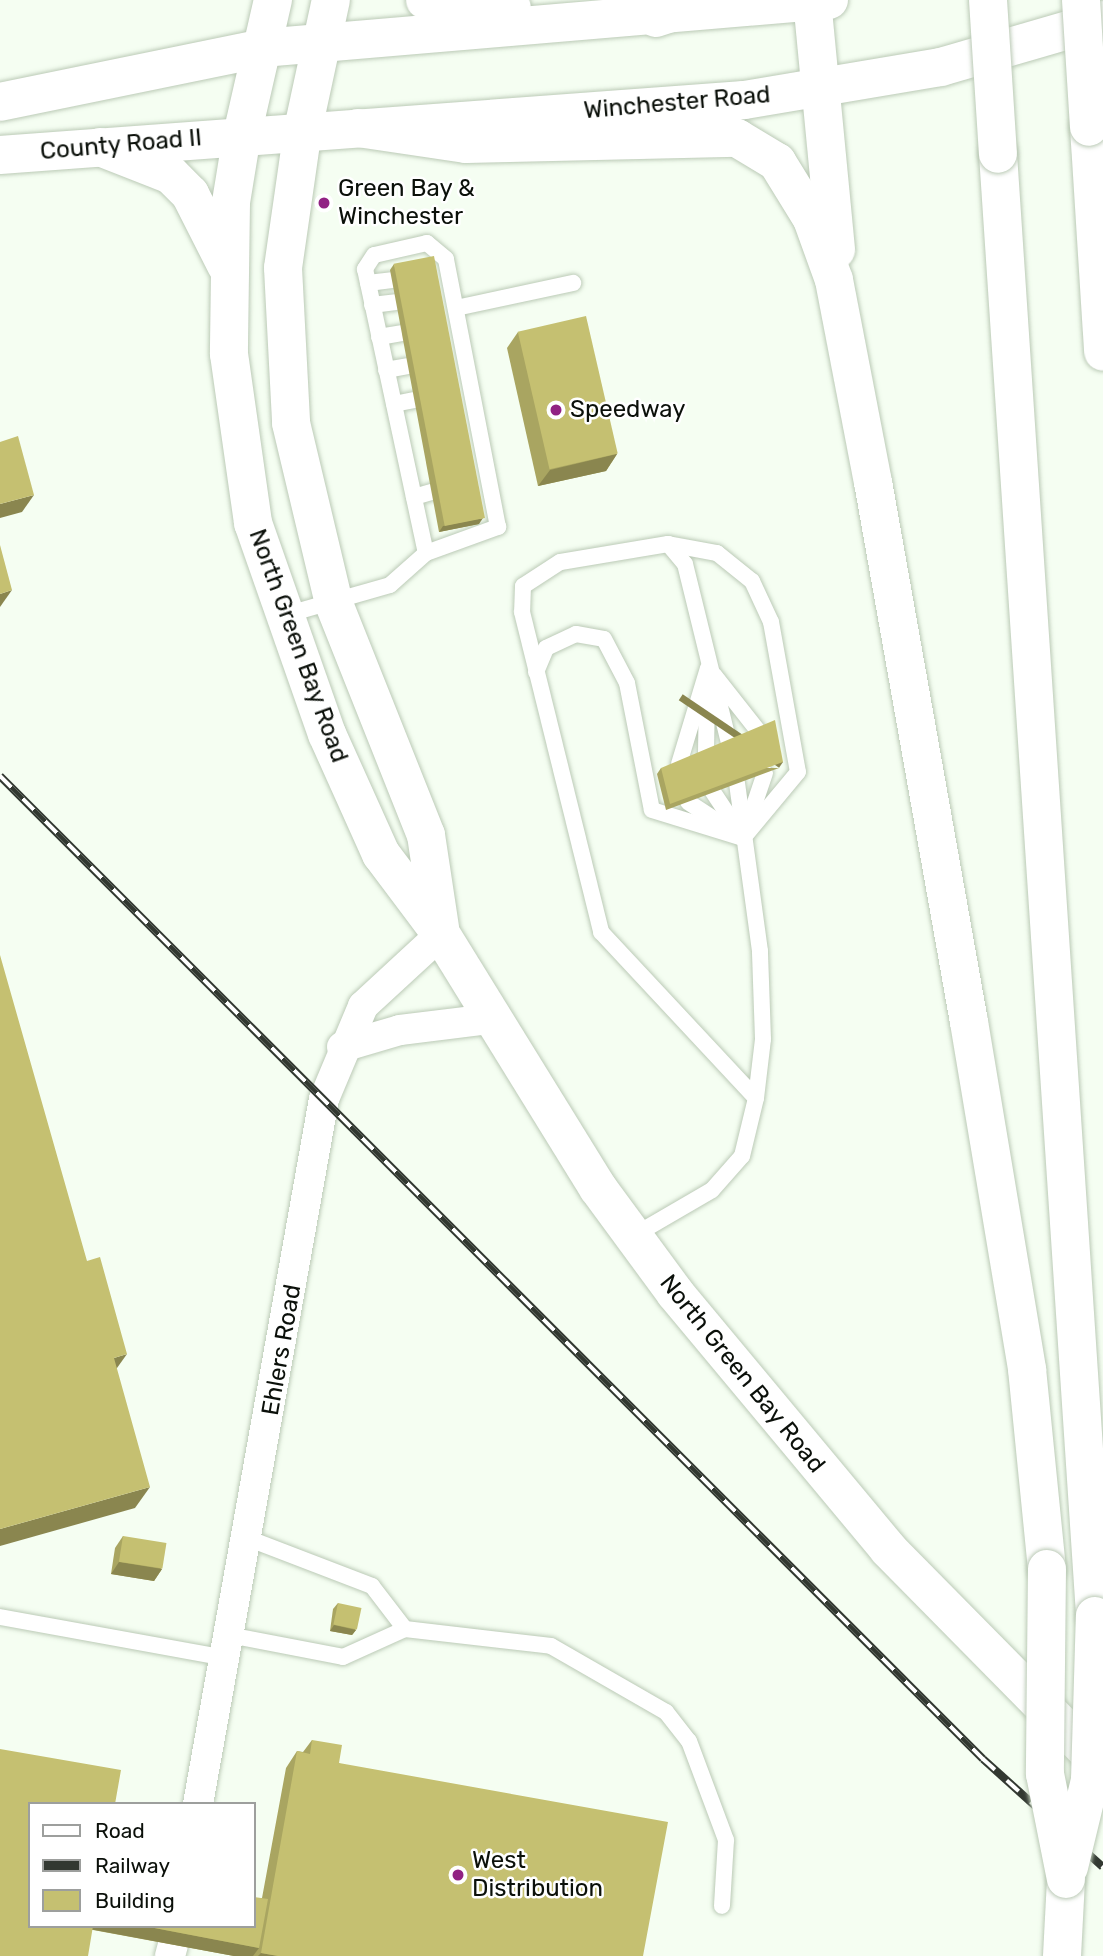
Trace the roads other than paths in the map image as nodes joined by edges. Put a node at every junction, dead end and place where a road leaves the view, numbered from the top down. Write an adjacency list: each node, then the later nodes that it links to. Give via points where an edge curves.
1 (273, 0): 11 (main road, North Green Bay Road)
2 (331, 0): 10 (main road, North Green Bay Road)
3 (425, 0): 8 (main road)
4 (711, 0): 8 (main road)
5 (988, 0): 83 (main road, bridge, via 1095,1616 1090,1780)
6 (1081, 0): 32 (main road, bridge)
7 (818, 1): 8 (main road); 12 (main road)
8 (645, 19): 10 (main road)
9 (1103, 20): 12 (main road, Winchester Road, via 964,62)
10 (317, 43): 11 (main road); 15 (main road, North Green Bay Road)
11 (262, 48): 13 (main road); 16 (main road, North Green Bay Road)
12 (819, 89): 14 (main road, Winchester Road); 21 (main road, via 837,232)
13 (0, 102)
14 (358, 128): 15 (main road, Winchester Road); 21 (main road, via 467,144 737,138 765,151 792,181)
15 (303, 129): 16 (main road, Winchester Road); 59 (main road, North Green Bay Road, via 283,268 284,347 307,509)
16 (242, 135): 17 (main road, County Road II); 19 (main road, North Green Bay Road)
17 (100, 147): 18 (main road, County Road II); 19 (main road, via 171,175 190,194)
18 (0, 155)
19 (228, 268): 60 (main road, North Green Bay Road, via 238,435 253,523)
20 (392, 279): 22 (lane)
21 (834, 280): 83 (main road, bridge, via 1023,1342 1046,1569 1045,1774)
22 (368, 283): 25 (lane, via 365,269 374,256 427,243 446,259 440,271); 27 (lane)
23 (573, 283): 25 (lane)
24 (436, 294): 25 (lane)
25 (455, 300): 28 (lane)
26 (396, 302): 27 (lane)
27 (372, 305): 31 (lane)
28 (460, 324): 29 (lane); 33 (lane)
29 (442, 328)
30 (402, 333): 31 (lane)
31 (379, 337): 36 (lane)
32 (1103, 352)
33 (466, 356): 34 (lane); 37 (lane)
34 (448, 359)
35 (408, 366): 36 (lane)
36 (386, 370): 40 (lane)
37 (473, 391): 38 (lane); 41 (lane)
38 (455, 395)
39 (414, 400): 40 (lane)
40 (394, 404): 44 (lane)
41 (479, 423): 42 (lane); 45 (lane)
42 (461, 426)
43 (421, 434): 44 (lane)
44 (401, 437): 48 (lane)
45 (485, 456): 46 (lane); 49 (lane)
46 (467, 459)
47 (427, 466): 48 (lane)
48 (408, 470): 52 (lane)
49 (490, 482): 50 (lane); 53 (lane)
50 (472, 486)
51 (432, 492): 52 (lane)
52 (414, 497): 56 (lane)
53 (496, 511): 54 (lane); 58 (lane, via 498,527)
54 (477, 514)
55 (438, 523): 56 (lane)
56 (420, 526): 58 (lane)
57 (668, 544): 61 (lane, via 685,564); 62 (lane, via 560,562 523,586); 71 (lane, via 718,552 752,581 771,622 798,772)
58 (426, 553): 59 (lane, via 390,585)
59 (334, 604): 60 (lane); 72 (main road, North Green Bay Road, via 426,835)
60 (283, 615): 72 (main road, North Green Bay Road, via 382,854)
61 (708, 668): 63 (lane); 64 (lane); 65 (lane); 66 (lane)
62 (536, 672): 71 (lane, via 546,648 576,634 604,639 627,683 652,810); 75 (lane, via 601,932)
63 (758, 731)
64 (729, 743)
65 (706, 753)
66 (679, 764)
67 (765, 773): 71 (lane)
68 (737, 783): 71 (lane)
69 (713, 792): 71 (lane)
70 (688, 802): 71 (lane)
71 (743, 838): 75 (lane, via 760,951 763,1039)
72 (441, 934): 73 (main road, North Green Bay Road); 74 (street, Ehlers Road, via 363,1006)
73 (490, 1019): 74 (street, via 400,1030); 76 (main road, North Green Bay Road)
74 (342, 1046): 77 (street, Ehlers Road, via 324,1099)
75 (756, 1098): 76 (lane, via 742,1156 712,1190)
76 (633, 1236): 81 (main road, North Green Bay Road, via 888,1549)
77 (247, 1538): 79 (lane, via 372,1586); 80 (street, Ehlers Road)
78 (0, 1617): 80 (lane)
79 (405, 1629): 80 (lane, via 343,1657); 84 (lane, via 551,1646 666,1712 705,1773 726,1840)
80 (227, 1646): 82 (street, Ehlers Road)
81 (1103, 1767)
82 (198, 1802)
83 (1066, 1879): 85 (main road)
84 (722, 1906)
85 (1062, 1956)

